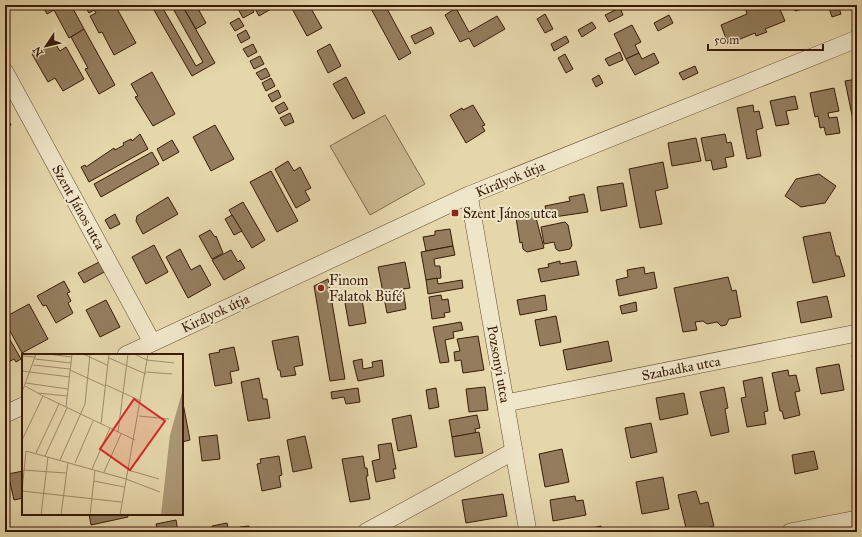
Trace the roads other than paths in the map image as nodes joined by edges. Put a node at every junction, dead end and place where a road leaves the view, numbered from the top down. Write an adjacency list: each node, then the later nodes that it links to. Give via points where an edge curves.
1 (857, 39): 3 (street, Királyok útja)
2 (5, 72): 5 (street, Szent János utca)
3 (469, 195): 5 (street, Királyok útja); 7 (street, Pozsonyi utca)
4 (857, 333): 7 (street, Szabadka utca)
5 (152, 342): 6 (street, Királyok útja)
6 (128, 354)
7 (506, 403): 10 (street, Pozsonyi utca)
8 (22, 406): 9 (street)
9 (5, 414)
10 (514, 451): 12 (street); 13 (street, Pozsonyi utca)
11 (857, 519): 14 (street)
12 (366, 532)
13 (528, 532)
14 (790, 532)

